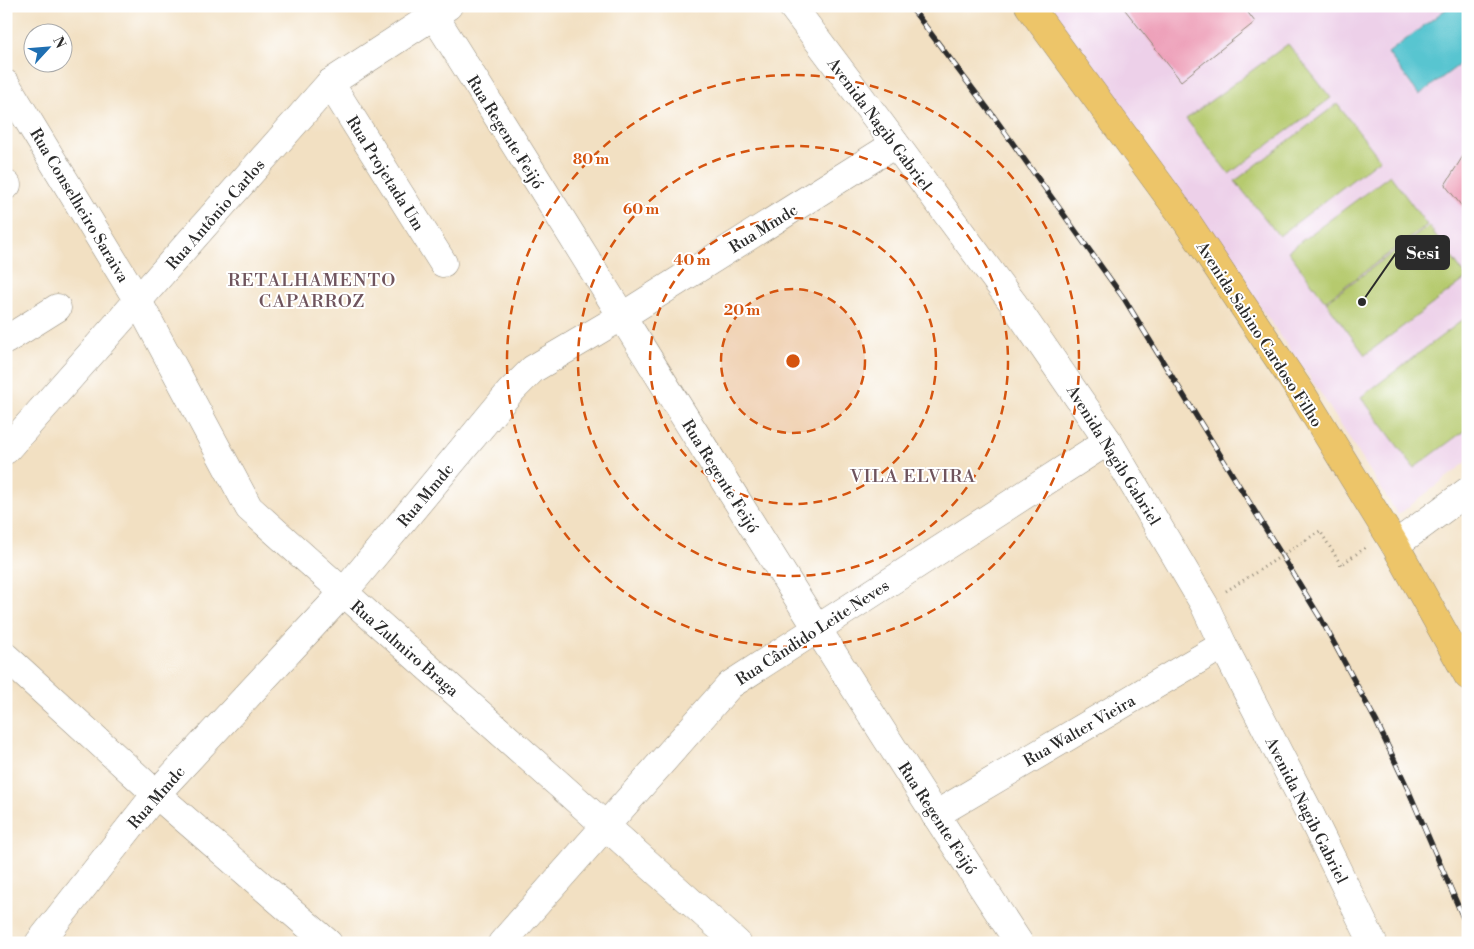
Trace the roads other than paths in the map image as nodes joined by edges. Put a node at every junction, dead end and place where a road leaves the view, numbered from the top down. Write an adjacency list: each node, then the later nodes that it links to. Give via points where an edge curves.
1 (792, 6): 6 (street, Avenida Nagib Gabriel)
2 (1030, 6): 15 (main road, Avenida Sabino Cardoso Filho, via 1185,219 1304,397)
3 (437, 9): 4 (street, Rua Antônio Carlos); 10 (street, Rua Regente Feijó)
4 (330, 83): 7 (street, Rua Projetada Um); 8 (street, Rua Antônio Carlos)
5 (6, 84): 8 (street, Rua Conselheiro Saraiva)
6 (896, 144): 10 (street, Rua Mmdc); 12 (street, Avenida Nagib Gabriel, via 1013,303)
7 (443, 263)
8 (138, 301): 13 (street, Rua Antônio Carlos); 16 (street, Rua Zulmiro Braga, via 249,508)
9 (57, 308): 11 (street)
10 (621, 317): 16 (street, Rua Mmdc, via 534,369 510,392); 17 (street, Rua Regente Feijó)
11 (6, 340)
12 (1108, 441): 17 (street, Rua Cândido Leite Neves); 18 (street, Avenida Nagib Gabriel, via 1204,604)
13 (6, 450)
14 (1468, 491): 15 (street)
15 (1391, 538): 20 (main road, Avenida Sabino Cardoso Filho)
16 (343, 593): 21 (street, Rua Mmdc); 23 (street, Rua Zulmiro Braga)
17 (817, 628): 22 (street, Rua Regente Feijó); 23 (street, Rua Cândido Leite Neves, via 730,684)
18 (1223, 646): 22 (street, Rua Walter Vieira); 29 (street, Avenida Nagib Gabriel)
19 (6, 657): 21 (street)
20 (1468, 676)
21 (156, 794): 24 (street, Rua Mmdc); 25 (street)
22 (935, 815): 28 (street, Rua Regente Feijó)
23 (606, 825): 26 (street, Rua Cândido Leite Neves); 27 (street, Rua Zulmiro Braga)
24 (39, 943)
25 (328, 943)
26 (502, 943)
27 (737, 943)
28 (1019, 943)
29 (1373, 943)

